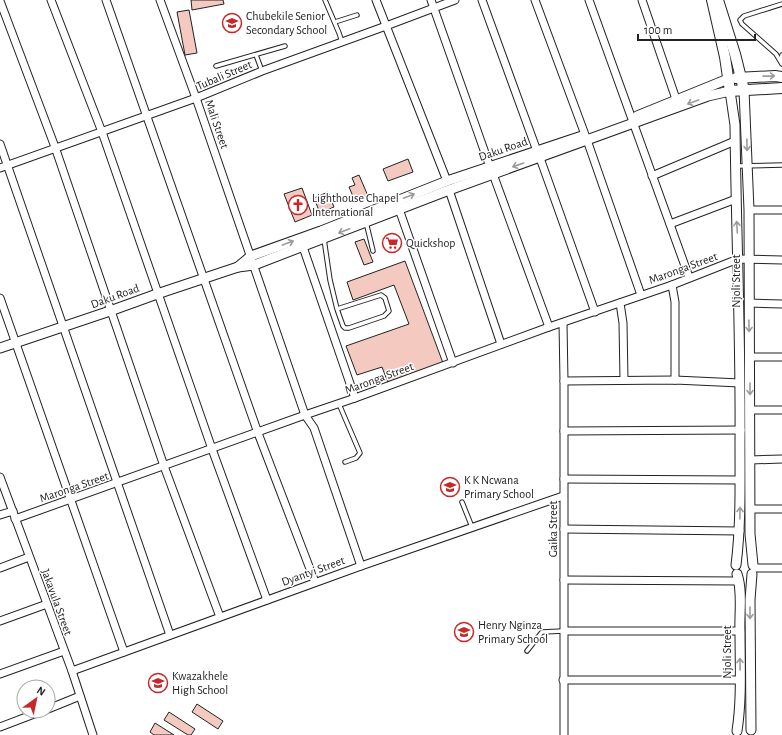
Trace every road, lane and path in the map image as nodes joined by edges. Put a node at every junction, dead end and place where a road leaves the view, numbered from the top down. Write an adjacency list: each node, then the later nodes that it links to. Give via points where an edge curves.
1 (51, 0): 37 (street)
2 (106, 0): 35 (street)
3 (160, 0): 33 (street, Mali Street)
4 (325, 0): 18 (lane)
5 (376, 0): 19 (street)
6 (430, 0): 16 (street)
7 (455, 0): 16 (street, Tubali Street)
8 (482, 0): 42 (street)
9 (535, 0): 38 (street)
10 (589, 0): 36 (street)
11 (642, 0): 34 (street)
12 (712, 0): 29 (main road, Njoli Street)
13 (718, 0): 27 (main road, Njoli Street)
14 (0, 1): 41 (street)
15 (782, 4): 24 (lane, via 744,16 740,20 776,54)
16 (433, 8): 19 (street, Tubali Street); 48 (street)
17 (357, 15): 18 (lane)
18 (335, 22): 20 (lane)
19 (386, 26): 20 (street, Tubali Street); 50 (street)
20 (342, 42): 26 (street, Tubali Street)
21 (285, 46): 22 (lane)
22 (256, 55): 25 (lane); 26 (lane)
23 (782, 55): 24 (lane)
24 (781, 62)
25 (216, 66)
26 (262, 71): 33 (street, Tubali Street)
27 (741, 77): 28 (main road, Daku Road, one-way to 28); 29 (main road, Daku Road); 31 (main road, Njoli Street)
28 (782, 77)
29 (728, 79): 32 (main road, Njoli Street); 34 (street, Daku Road)
30 (782, 88): 31 (main road, Daku Road)
31 (744, 90): 32 (main road, Daku Road); 46 (street, Njoli Street, one-way to 46)
32 (730, 91): 36 (street, Daku Road, one-way to 36); 39 (street, Njoli Street)
33 (196, 98): 35 (street, Tubali Street); 62 (street, Mali Street)
34 (676, 99): 36 (street, Daku Road)
35 (147, 116): 37 (street, Tubali Street); 65 (street)
36 (632, 121): 38 (street, Daku Road); 49 (street)
37 (102, 132): 41 (street, Tubali Street); 67 (street)
38 (586, 138): 42 (street, Daku Road); 68 (street)
39 (735, 141): 45 (street, Njoli Street); 49 (street)
40 (0, 144): 43 (street)
41 (55, 148): 43 (street, Tubali Street); 74 (street)
42 (538, 154): 48 (street, Daku Road); 75 (street)
43 (8, 165): 47 (street, Tubali Street); 77 (street)
44 (782, 165): 46 (lane)
45 (736, 166): 46 (lane); 51 (street, Njoli Street)
46 (748, 166): 53 (street, Njoli Street)
47 (0, 168)
48 (492, 170): 50 (street, Daku Road); 78 (street)
49 (652, 176): 56 (street)
50 (448, 186): 52 (street, Daku Road); 57 (street, Daku Road, one-way to 50); 80 (street)
51 (736, 199): 56 (street); 60 (street, Njoli Street, one-way to 51)
52 (399, 209): 55 (street, Daku Road); 84 (street)
53 (749, 210): 54 (street); 61 (street, Njoli Street)
54 (782, 210)
55 (366, 222): 57 (street, Daku Road, one-way to 57); 59 (lane)
56 (670, 224): 64 (street)
57 (322, 234): 58 (street, Daku Road); 62 (street, Daku Road, one-way to 57); 73 (lane)
58 (303, 247): 62 (street, Daku Road); 89 (street)
59 (373, 251)
60 (738, 259): 61 (street, Maronga Street); 64 (street, Maronga Street); 88 (street, Njoli Street)
61 (749, 259): 63 (street, Maronga Street); 71 (street, Njoli Street)
62 (252, 260): 65 (street, Daku Road); 93 (street, Mali Street)
63 (782, 260)
64 (689, 277): 66 (street, Maronga Street)
65 (204, 278): 67 (street, Daku Road); 96 (street)
66 (672, 285): 68 (street, Maronga Street); 86 (street, via 675,302)
67 (157, 294): 74 (street, Daku Road); 97 (street)
68 (641, 295): 70 (street, Maronga Street)
69 (0, 298): 79 (street)
70 (620, 303): 75 (street, Maronga Street); 85 (street)
71 (749, 303): 72 (street); 82 (street, Njoli Street, one-way to 82)
72 (782, 304)
73 (337, 309): 73 (lane, via 342,326 347,328 384,316 389,311 385,298 381,295)
74 (110, 312): 77 (street, Daku Road); 101 (street)
75 (595, 312): 76 (street, Maronga Street)
76 (563, 324): 78 (street, Maronga Street); 87 (street, Gaika Street)
77 (63, 327): 79 (street, Daku Road); 105 (street)
78 (549, 328): 80 (street, Maronga Street)
79 (15, 343): 81 (street, Daku Road); 107 (street)
80 (501, 344): 84 (street, Maronga Street)
81 (0, 348)
82 (750, 357): 83 (street); 91 (street, Njoli Street, one-way to 91)
83 (782, 357)
84 (453, 363): 89 (street, Maronga Street)
85 (624, 380): 86 (street); 87 (street)
86 (675, 380): 88 (street)
87 (564, 381): 95 (street, Gaika Street)
88 (740, 383): 94 (street, Njoli Street)
89 (355, 398): 90 (street, Maronga Street)
90 (339, 404): 93 (street, Maronga Street); 100 (lane, via 360,453 356,458)
91 (750, 410): 92 (street); 98 (street, Njoli Street)
92 (782, 410)
93 (305, 415): 96 (street, Maronga Street); 118 (street, Mali Street, via 314,428)
94 (741, 430): 95 (street); 104 (street, Njoli Street)
95 (564, 431): 103 (street, Gaika Street)
96 (258, 433): 97 (street, Maronga Street); 124 (street)
97 (212, 449): 101 (street, Maronga Street); 125 (street)
98 (750, 460): 99 (street); 109 (street, Njoli Street)
99 (782, 460)
100 (345, 462)
101 (164, 466): 105 (street, Maronga Street); 127 (street)
102 (0, 477): 111 (street, Jakavula Street)
103 (564, 479): 104 (street); 106 (street, Gaika Street)
104 (740, 480): 116 (street, Njoli Street, one-way to 104)
105 (118, 483): 107 (street, Maronga Street); 131 (street)
106 (564, 496): 114 (street, Dyantyi Street); 115 (street, Gaika Street)
107 (71, 499): 113 (street, Maronga Street); 134 (street)
108 (462, 502): 114 (lane)
109 (750, 509): 110 (street); 121 (street, Njoli Street)
110 (782, 509)
111 (12, 511): 112 (street); 113 (street, Jakavula Street)
112 (0, 515)
113 (15, 519): 117 (street, Jakavula Street)
114 (472, 527): 118 (street, Dyantyi Street)
115 (564, 529): 116 (street); 123 (street, Gaika Street)
116 (740, 531): 122 (street, Njoli Street)
117 (29, 557): 119 (street); 126 (street, Jakavula Street)
118 (361, 566): 124 (street, Dyantyi Street)
119 (0, 568)
120 (782, 568): 121 (street)
121 (753, 569): 122 (street, via 745,578); 122 (street, via 746,560 740,561); 144 (street, Njoli Street, one-way to 144, via 750,600)
122 (737, 573): 123 (street); 129 (street, Njoli Street)
123 (564, 580): 130 (street, Gaika Street)
124 (315, 582): 125 (street, Dyantyi Street)
125 (267, 600): 127 (street, Dyantyi Street)
126 (47, 604): 128 (street); 132 (street, Jakavula Street)
127 (220, 617): 131 (street, Dyantyi Street)
128 (0, 621)
129 (740, 630): 130 (street); 138 (street, Njoli Street, one-way to 129)
130 (564, 631): 133 (lane, via 542,632); 137 (street, Gaika Street)
131 (170, 635): 134 (street, Dyantyi Street)
132 (64, 650): 135 (street, Jakavula Street); 136 (street)
133 (528, 651)
134 (124, 652): 135 (street, Dyantyi Street)
135 (72, 671): 139 (street, Jakavula Street)
136 (0, 674)
137 (563, 680): 138 (street); 146 (street, Gaika Street)
138 (740, 680): 143 (street, Njoli Street, via 740,711)
139 (80, 696): 140 (street); 145 (street, Jakavula Street)
140 (56, 706)
141 (21, 719): 142 (street)
142 (0, 727)
143 (736, 733): 144 (street, via 746,728)
144 (752, 733)
145 (93, 735)
146 (564, 735)

